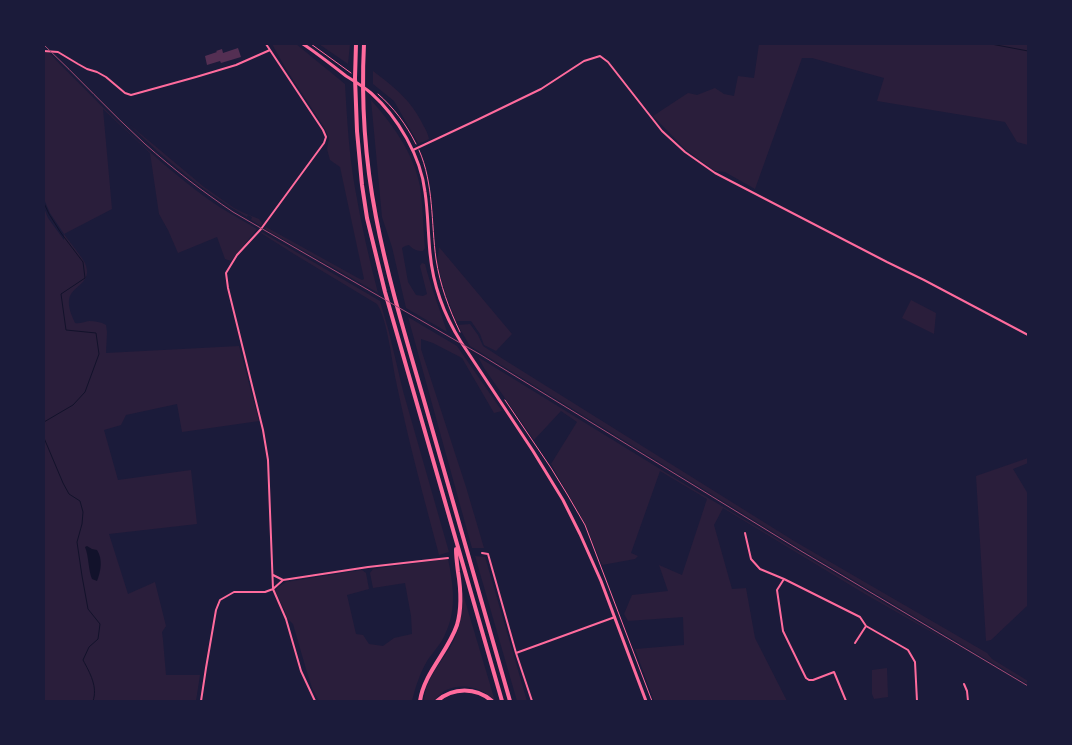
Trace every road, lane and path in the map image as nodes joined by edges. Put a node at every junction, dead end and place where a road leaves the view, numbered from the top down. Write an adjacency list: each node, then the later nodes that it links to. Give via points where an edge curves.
1 (266, 44): 6 (street)
2 (303, 44): 11 (main road, via 371,93 399,126)
3 (311, 44): 8 (path)
4 (356, 44): 15 (highway, via 359,160 367,218)
5 (364, 44): 34 (highway, via 363,102 367,158 382,246)
6 (270, 50): 7 (street, via 236,65 131,95 106,77 58,52); 18 (street, via 326,137 226,273 268,460)
7 (44, 51)
8 (344, 68)
9 (376, 92): 10 (path, via 400,116)
10 (418, 148): 11 (street); 12 (path, via 428,177 440,280); 13 (street, via 541,89 584,61 600,56 662,131 715,173)
11 (413, 150): 23 (main road, via 425,190 430,255 443,307 454,331 563,500)
12 (462, 335)
13 (1028, 335)
14 (745, 533): 19 (street, via 751,559 760,568)
15 (457, 544): 30 (highway, via 461,594 458,618 453,635 425,683); 33 (highway)
16 (482, 553): 26 (street, via 488,554)
17 (448, 558): 20 (street)
18 (273, 575): 20 (street); 21 (street)
19 (784, 579): 24 (street, via 860,617); 38 (street, via 778,590 783,631 806,678 813,680 834,672)
20 (283, 580): 21 (street)
21 (273, 589): 28 (street, via 234,592 220,600 214,619); 29 (street)
22 (620, 615): 37 (path)
23 (615, 617): 26 (street); 36 (main road)
24 (866, 626): 25 (street); 39 (street, via 908,650 915,662)
25 (855, 643)
26 (516, 653): 35 (street)
27 (964, 684): 40 (street)
28 (202, 701)
29 (315, 701)
30 (420, 701)
31 (437, 701): 32 (highway, via 457,690 478,692)
32 (492, 701)
33 (502, 701)
34 (510, 701)
35 (532, 701)
36 (646, 701)
37 (652, 701)
38 (846, 701)
39 (917, 701)
40 (968, 701)

